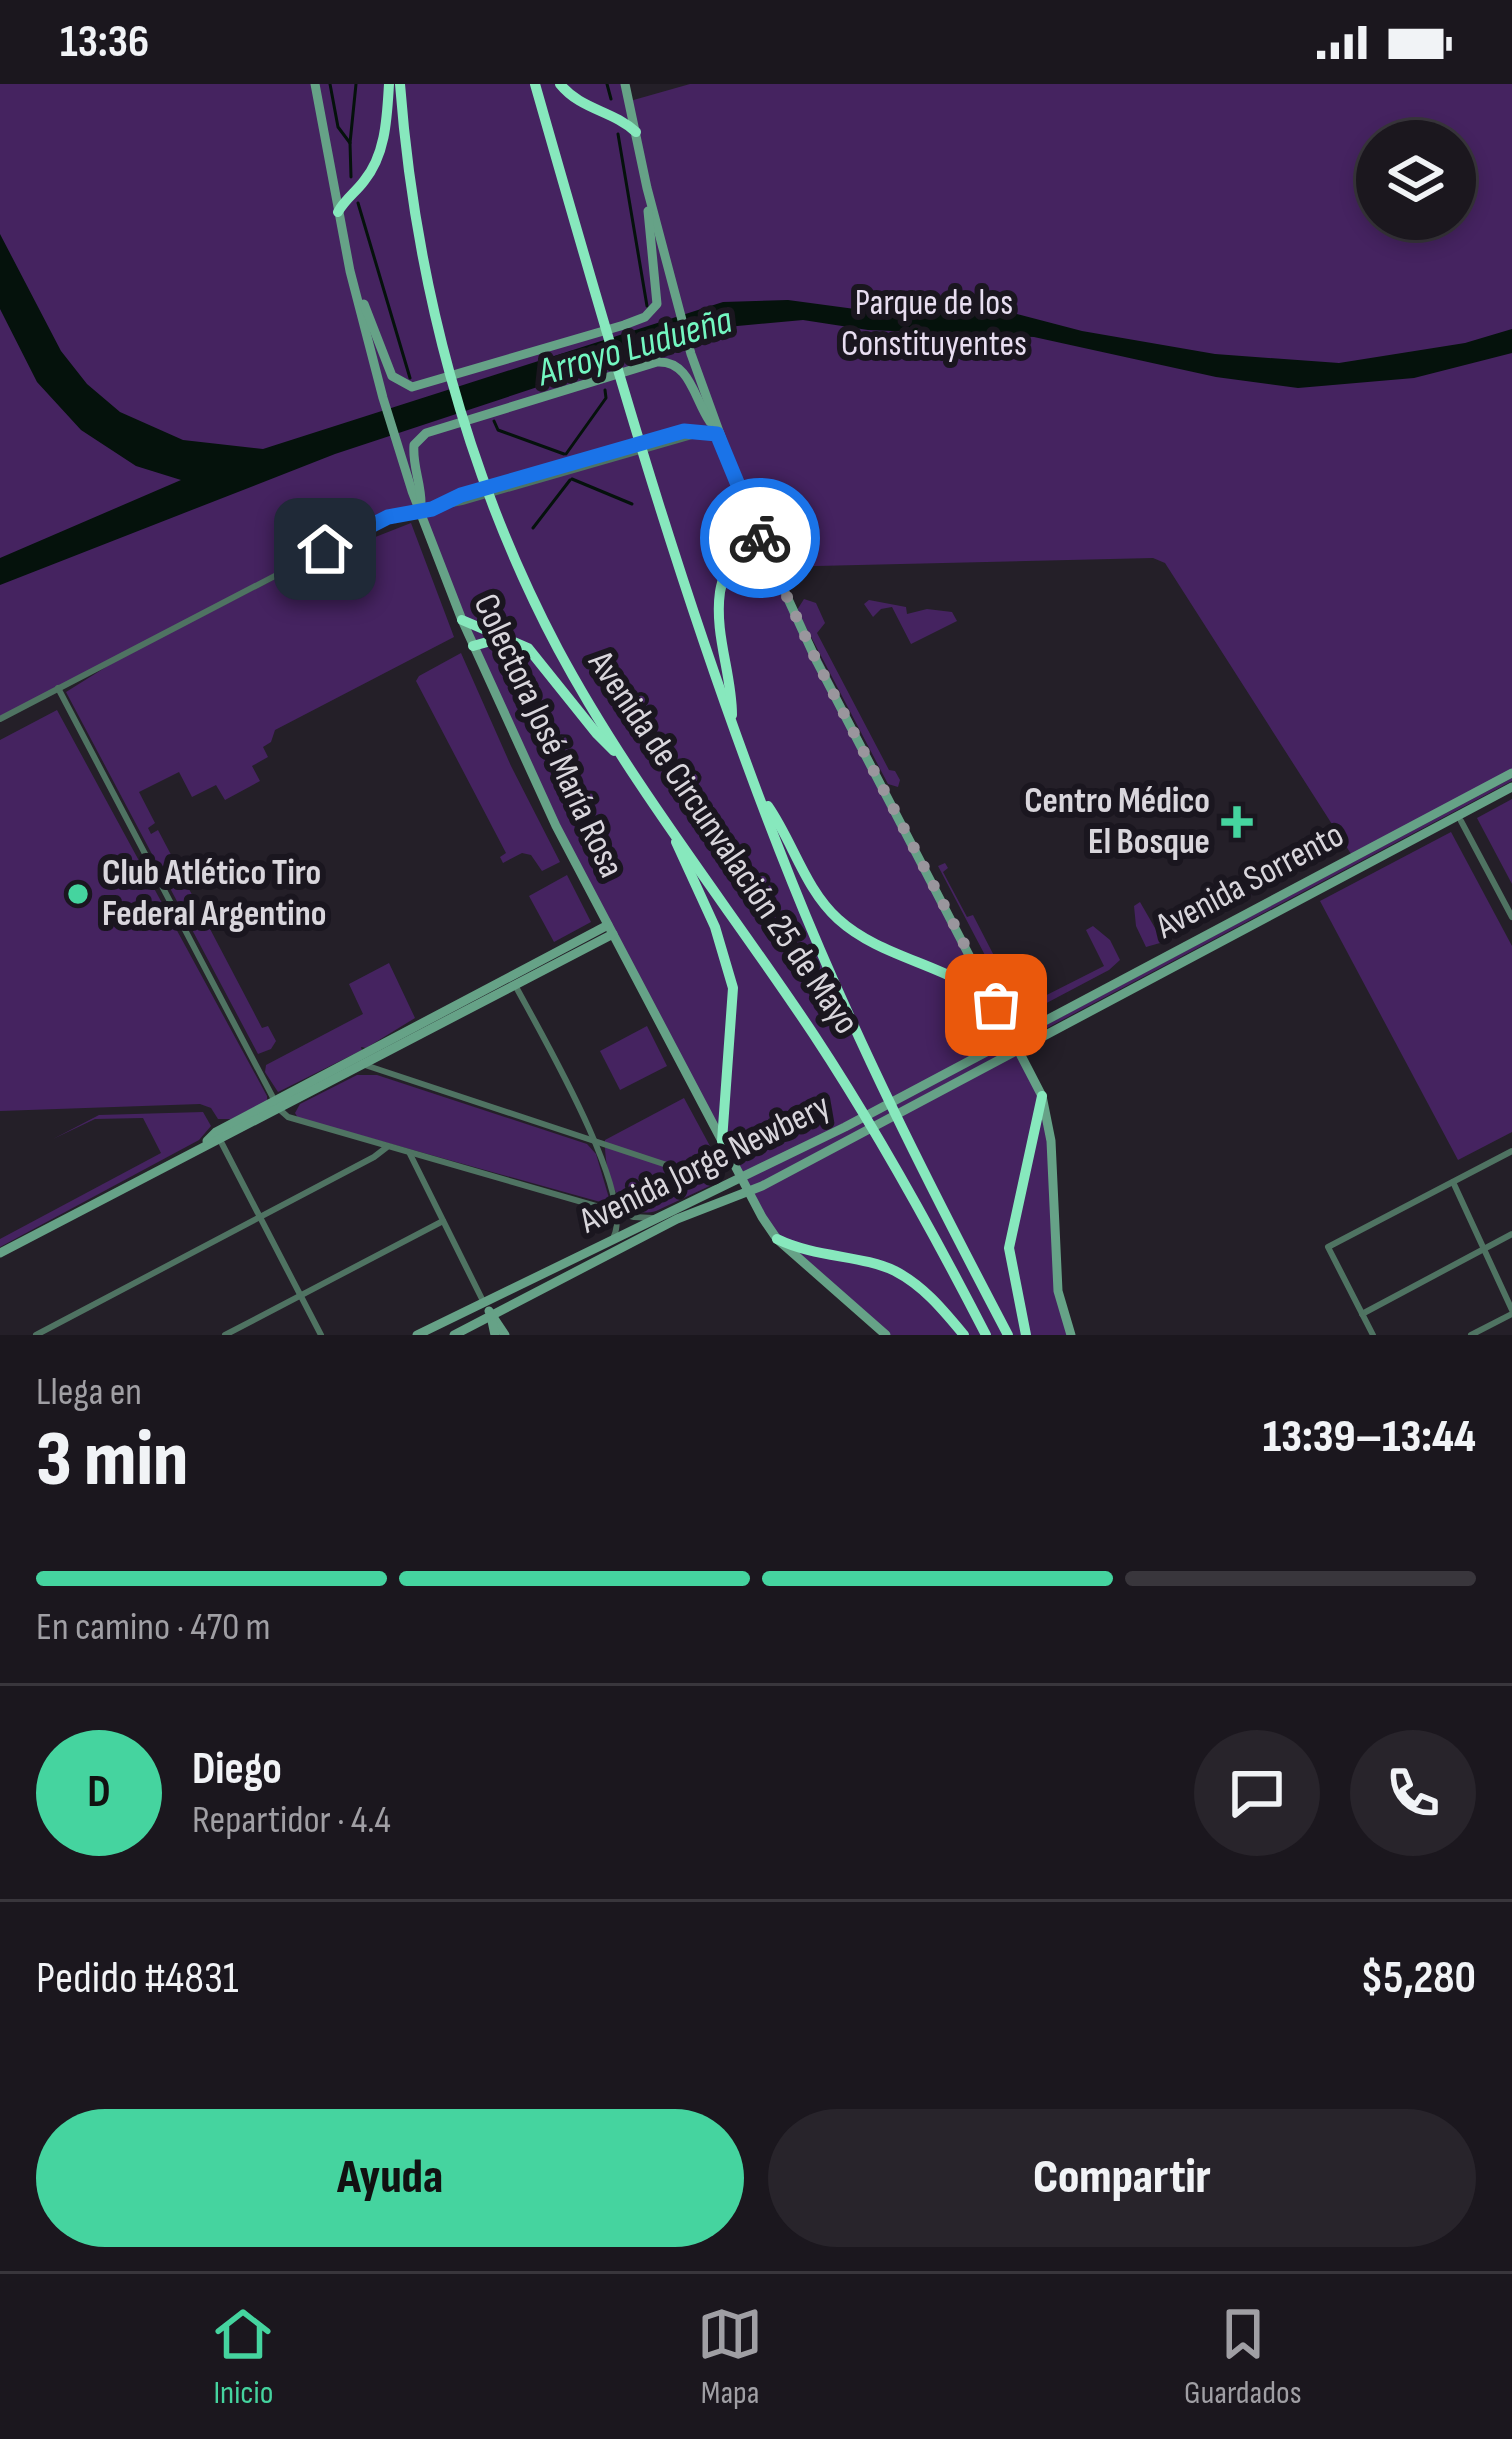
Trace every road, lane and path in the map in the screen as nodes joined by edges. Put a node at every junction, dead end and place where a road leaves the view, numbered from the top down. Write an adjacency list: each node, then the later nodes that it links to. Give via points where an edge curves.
1 (315, 84): 9 (main road, Colectora José María Rosa)
2 (389, 84): 9 (highway, via 379,154)
3 (400, 84): 20 (highway, Avenida de Circunvalación 25 de Mayo, via 415,220 483,479 560,651)
4 (536, 84): 19 (highway, Avenida de Circunvalación 25 de Mayo)
5 (560, 84): 7 (highway, via 578,103)
6 (625, 84): 7 (main road)
7 (636, 132): 8 (main road)
8 (647, 188): 10 (main road, via 659,293 653,310 624,326 423,385 404,386 392,376); 11 (main road)
9 (338, 212): 10 (main road, Colectora José María Rosa)
10 (350, 271): 12 (main road, Colectora José María Rosa, via 397,445)
11 (717, 434): 12 (street, via 684,431); 12 (main road, via 684,371 657,362 426,434 413,455); 13 (main road)
12 (425, 509): 14 (main road, Colectora José María Rosa); 17 (street, via 358,532)
13 (749, 514): 19 (highway, via 748,540 720,592); 29 (main road)
14 (462, 620): 15 (highway); 16 (main road, Colectora José María Rosa)
15 (511, 639): 16 (highway); 20 (highway, via 541,662)
16 (473, 646): 27 (main road, Colectora José María Rosa)
17 (58, 688): 18 (street); 34 (street)
18 (0, 719)
19 (732, 724): 22 (highway, Avenida de Circunvalación 25 de Mayo)
20 (625, 760): 25 (highway, Avenida de Circunvalación 25 de Mayo)
21 (1512, 773): 30 (main road, Avenida Sorrento)
22 (755, 787): 29 (highway, via 837,918); 69 (highway, Avenida de Circunvalación 25 de Mayo, via 835,984)
23 (1512, 787): 31 (main road, Avenida Sorrento)
24 (1461, 821): 26 (street)
25 (670, 827): 36 (highway, via 716,927 733,988); 68 (highway, Avenida de Circunvalación 25 de Mayo, via 880,1139)
26 (1512, 917)
27 (610, 929): 28 (main road); 36 (main road, Colectora José María Rosa)
28 (513, 981): 32 (main road); 37 (street)
29 (996, 1005): 30 (main road)
30 (1013, 1037): 31 (main road); 42 (main road, Avenida Jorge Newbery)
31 (1020, 1048): 33 (main road); 44 (main road, Avenida Jorge Newbery)
32 (361, 1061): 34 (main road); 37 (street)
33 (1042, 1096): 70 (highway, via 1009,1248); 71 (main road, via 1052,1141 1058,1291)
34 (277, 1105): 35 (main road); 38 (street, via 288,1117)
35 (218, 1136): 46 (street); 53 (main road)
36 (722, 1142): 42 (main road, Colectora José María Rosa)
37 (596, 1144): 41 (street); 45 (street)
38 (388, 1146): 40 (street); 46 (street)
39 (1512, 1151): 43 (street)
40 (410, 1153): 45 (street); 48 (street)
41 (700, 1176)
42 (740, 1180): 44 (main road, Colectora José María Rosa); 47 (main road, Avenida Jorge Newbery)
43 (1453, 1182): 52 (street); 57 (street, via 1328,1247)
44 (747, 1192): 50 (main road, Colectora José María Rosa); 58 (main road, Avenida Jorge Newbery, via 677,1219)
45 (616, 1209): 47 (street); 51 (street)
46 (260, 1217): 54 (street); 59 (street)
47 (657, 1218): 51 (main road, Avenida Jorge Newbery)
48 (443, 1220): 54 (street); 55 (street)
49 (1512, 1234): 52 (street)
50 (777, 1239): 66 (main road, Colectora José María Rosa); 67 (highway, via 892,1270 930,1295)
51 (612, 1240): 55 (main road, Avenida Jorge Newbery)
52 (1484, 1249): 56 (street); 57 (street)
53 (0, 1253)
54 (301, 1295): 60 (street); 61 (street)
55 (483, 1300): 58 (main road); 62 (main road, Avenida Jorge Newbery)
56 (1512, 1312): 73 (street)
57 (1362, 1314): 72 (street)
58 (491, 1316): 63 (main road, Avenida Jorge Newbery); 64 (main road); 65 (main road)
59 (36, 1335)
60 (225, 1335)
61 (321, 1335)
62 (417, 1335)
63 (454, 1335)
64 (495, 1335)
65 (505, 1335)
66 (886, 1335)
67 (964, 1335)
68 (986, 1335)
69 (1008, 1335)
70 (1026, 1335)
71 (1071, 1335)
72 (1373, 1335)
73 (1471, 1335)

